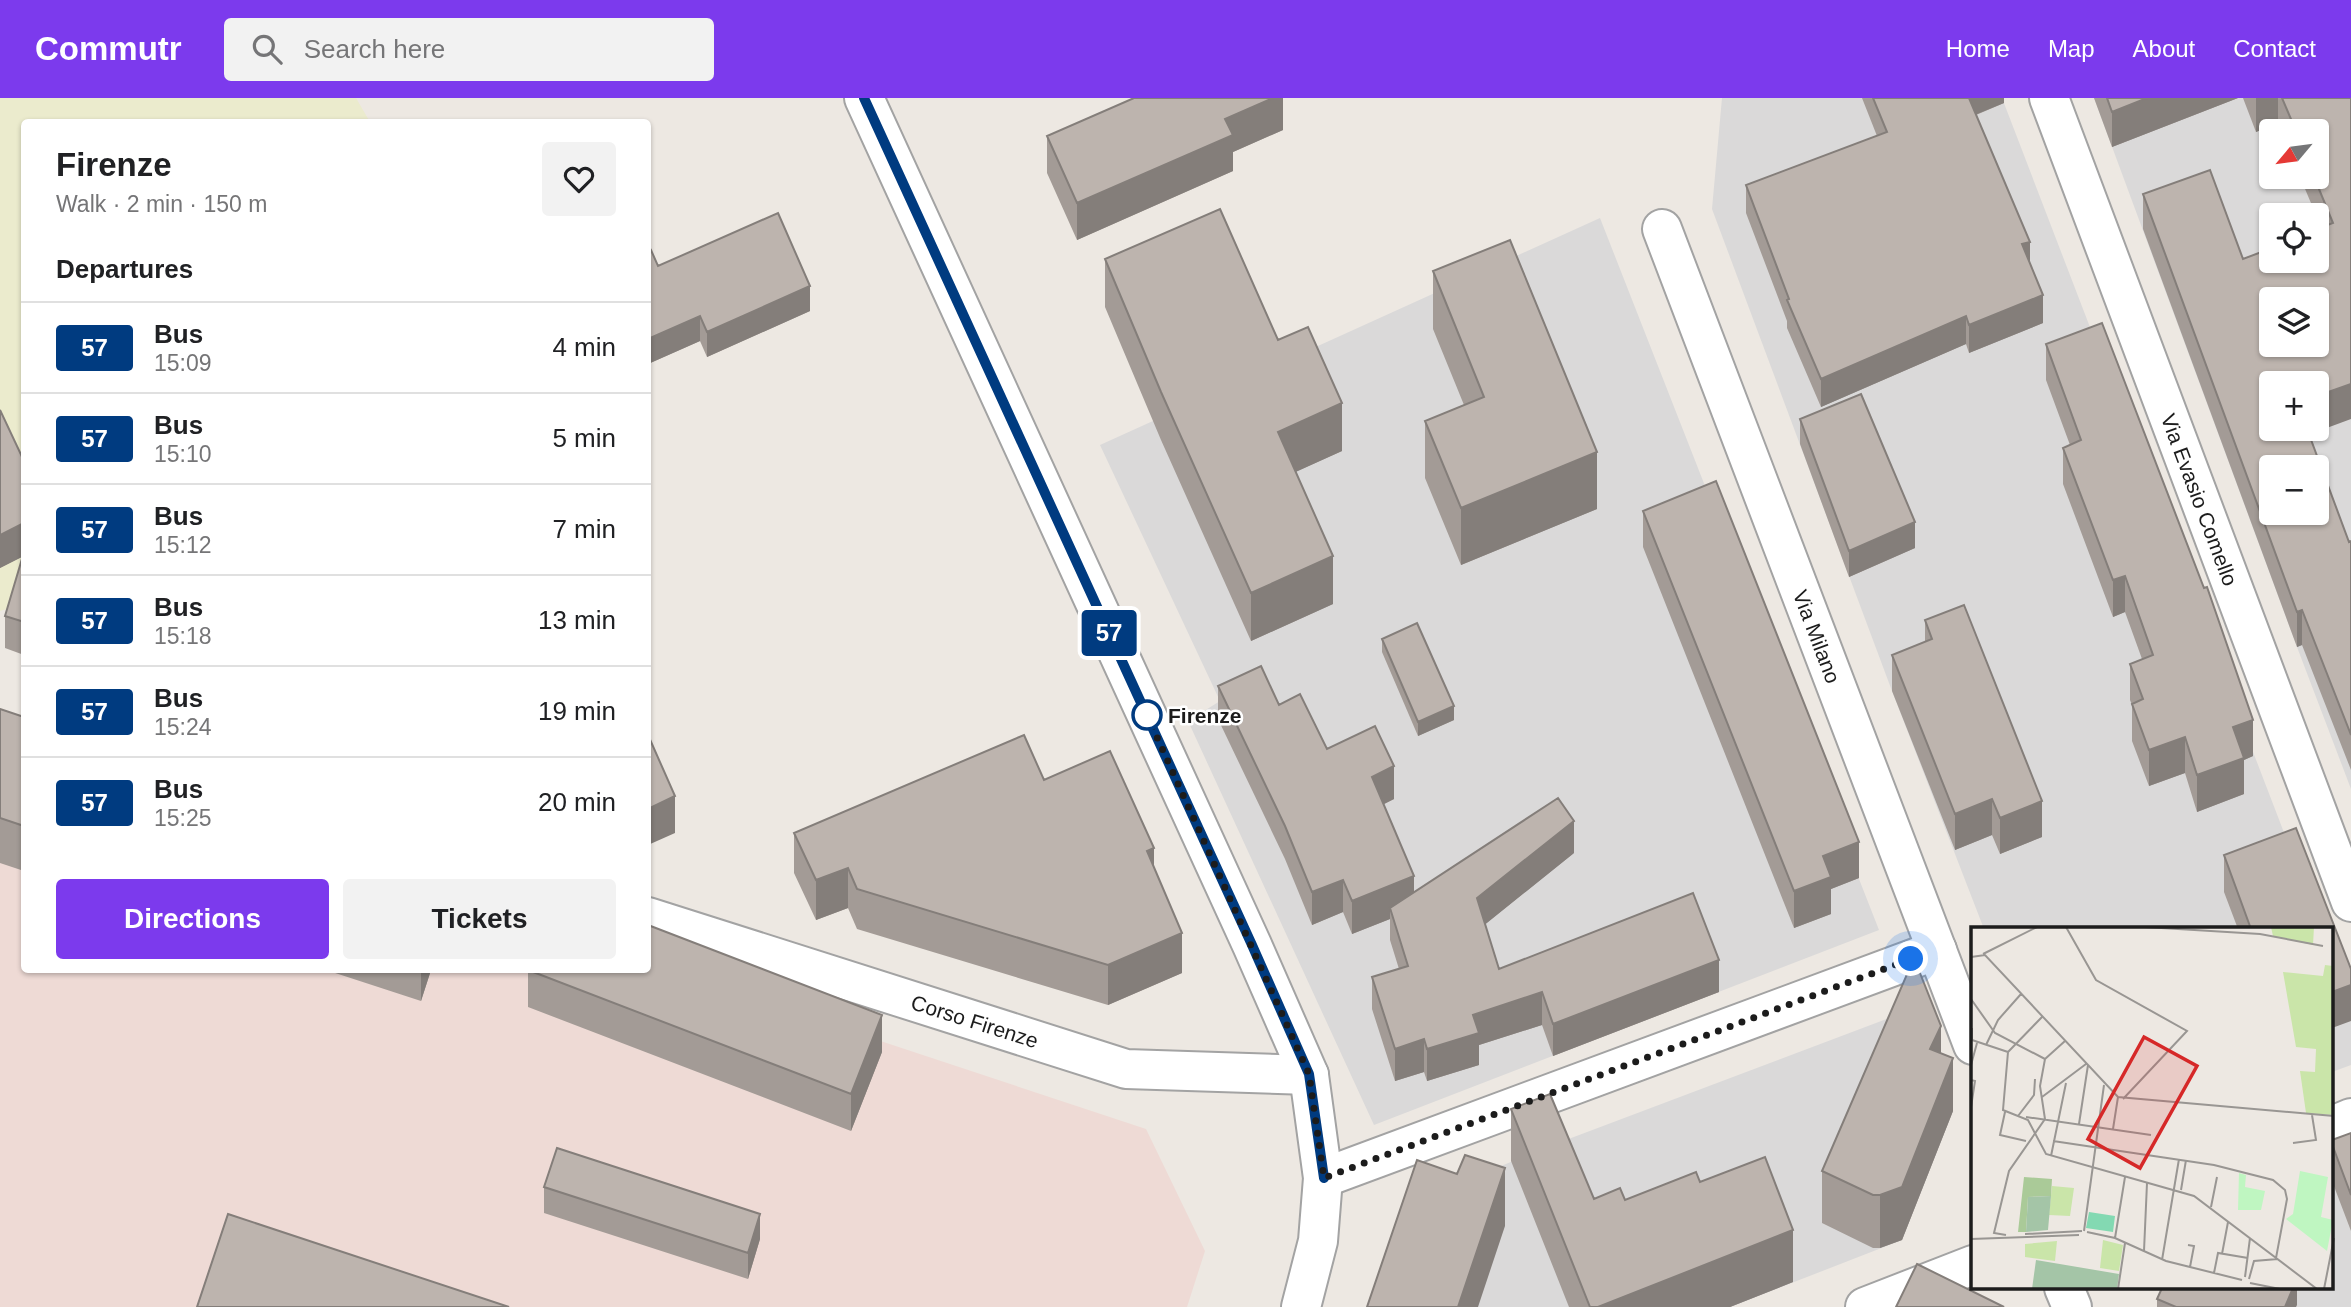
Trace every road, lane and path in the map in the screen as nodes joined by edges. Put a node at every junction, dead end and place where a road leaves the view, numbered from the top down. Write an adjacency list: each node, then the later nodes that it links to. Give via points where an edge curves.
1 (864, 98): 8 (street)
2 (2049, 98): 4 (street, Via Evasio Comello)
3 (1661, 229): 6 (street, Via Milano)
4 (2351, 902)
5 (651, 918): 8 (street, Corso Firenze, via 1126,1069)
6 (1937, 950): 7 (street, Via Milano); 11 (street)
7 (1971, 1040)
8 (1309, 1074): 11 (street)
9 (2351, 1118): 10 (street)
10 (2334, 1124)
11 (1324, 1178): 14 (street, via 1318,1241)
12 (1971, 1266): 15 (street)
13 (2065, 1290): 16 (street)
14 (1301, 1307)
15 (1865, 1307)
16 (2072, 1307)

